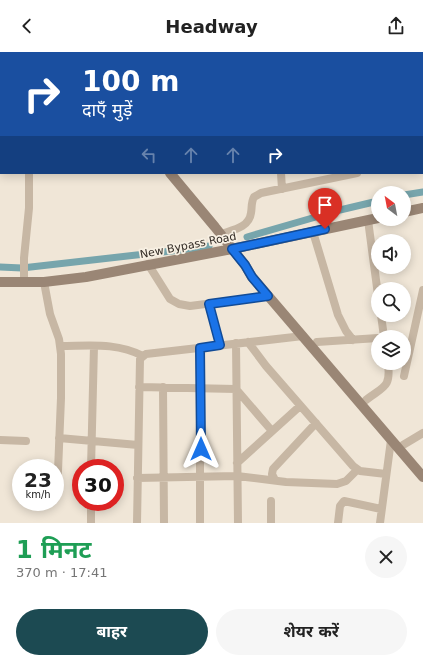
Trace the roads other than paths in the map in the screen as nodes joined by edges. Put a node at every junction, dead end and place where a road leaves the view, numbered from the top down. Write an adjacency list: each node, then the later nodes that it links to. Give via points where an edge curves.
1 (29, 174): 15 (street)
2 (171, 174): 11 (street)
3 (281, 174): 5 (street)
4 (352, 174): 5 (street)
5 (282, 189): 11 (street, via 256,195 252,200 248,222)
6 (423, 208): 7 (street)
7 (411, 211)
8 (371, 219): 10 (street, New Bypass Road)
9 (373, 226): 18 (street)
10 (313, 232): 12 (street, New Bypass Road); 24 (street, via 338,315)
11 (220, 234): 12 (street)
12 (232, 249): 13 (street, New Bypass Road); 14 (street)
13 (148, 264): 17 (street, New Bypass Road, via 86,277); 21 (street, via 174,302 184,306)
14 (245, 265): 20 (street); 26 (street, via 256,272)
15 (24, 278): 16 (street, New Bypass Road); 17 (street, New Bypass Road)
16 (0, 282)
17 (44, 282): 29 (street)
18 (377, 282)
19 (423, 290): 34 (street)
20 (268, 296): 21 (street); 22 (street)
21 (209, 304): 28 (street)
22 (303, 336): 25 (street); 46 (street)
23 (371, 339): 24 (street)
24 (353, 340): 26 (street)
25 (248, 342): 27 (street); 40 (street)
26 (317, 342): 39 (street)
27 (236, 343): 28 (street); 38 (street)
28 (220, 345): 31 (street)
29 (60, 346): 30 (street); 44 (street)
30 (94, 346): 32 (street, via 123,348); 48 (street)
31 (200, 348): 32 (street); 37 (street)
32 (142, 356): 35 (street, via 139,362)
33 (388, 370): 39 (street, via 389,381)
34 (404, 376)
35 (139, 387): 36 (street); 49 (street)
36 (163, 387): 37 (street); 59 (street)
37 (200, 389): 38 (street); 57 (street)
38 (236, 389): 42 (street); 53 (street)
39 (366, 400): 50 (street)
40 (300, 406): 41 (street); 42 (street)
41 (316, 423): 54 (street); 62 (street, via 273,468)
42 (272, 431): 53 (street)
43 (423, 433): 50 (street)
44 (60, 438): 48 (street); 51 (street)
45 (0, 440): 47 (street)
46 (391, 440): 56 (street); 60 (street)
47 (26, 441)
48 (91, 441): 49 (street); 52 (street)
49 (138, 445): 61 (street)
50 (403, 445): 55 (street)
51 (59, 459)
52 (91, 459)
53 (237, 463): 58 (street)
54 (357, 470): 56 (street); 62 (street, via 346,481 338,484)
55 (423, 470)
56 (386, 474): 64 (street)
57 (201, 476): 58 (street); 59 (street); 69 (street)
58 (237, 476): 62 (street); 70 (street)
59 (164, 477): 61 (street); 68 (street)
60 (423, 477)
61 (137, 478): 67 (street)
62 (275, 480)
63 (272, 501): 71 (street)
64 (381, 509): 72 (street, via 344,502 340,506); 73 (street)
65 (91, 511): 66 (street)
66 (91, 523)
67 (137, 523)
68 (164, 523)
69 (200, 523)
70 (238, 523)
71 (271, 523)
72 (338, 523)
73 (380, 523)

